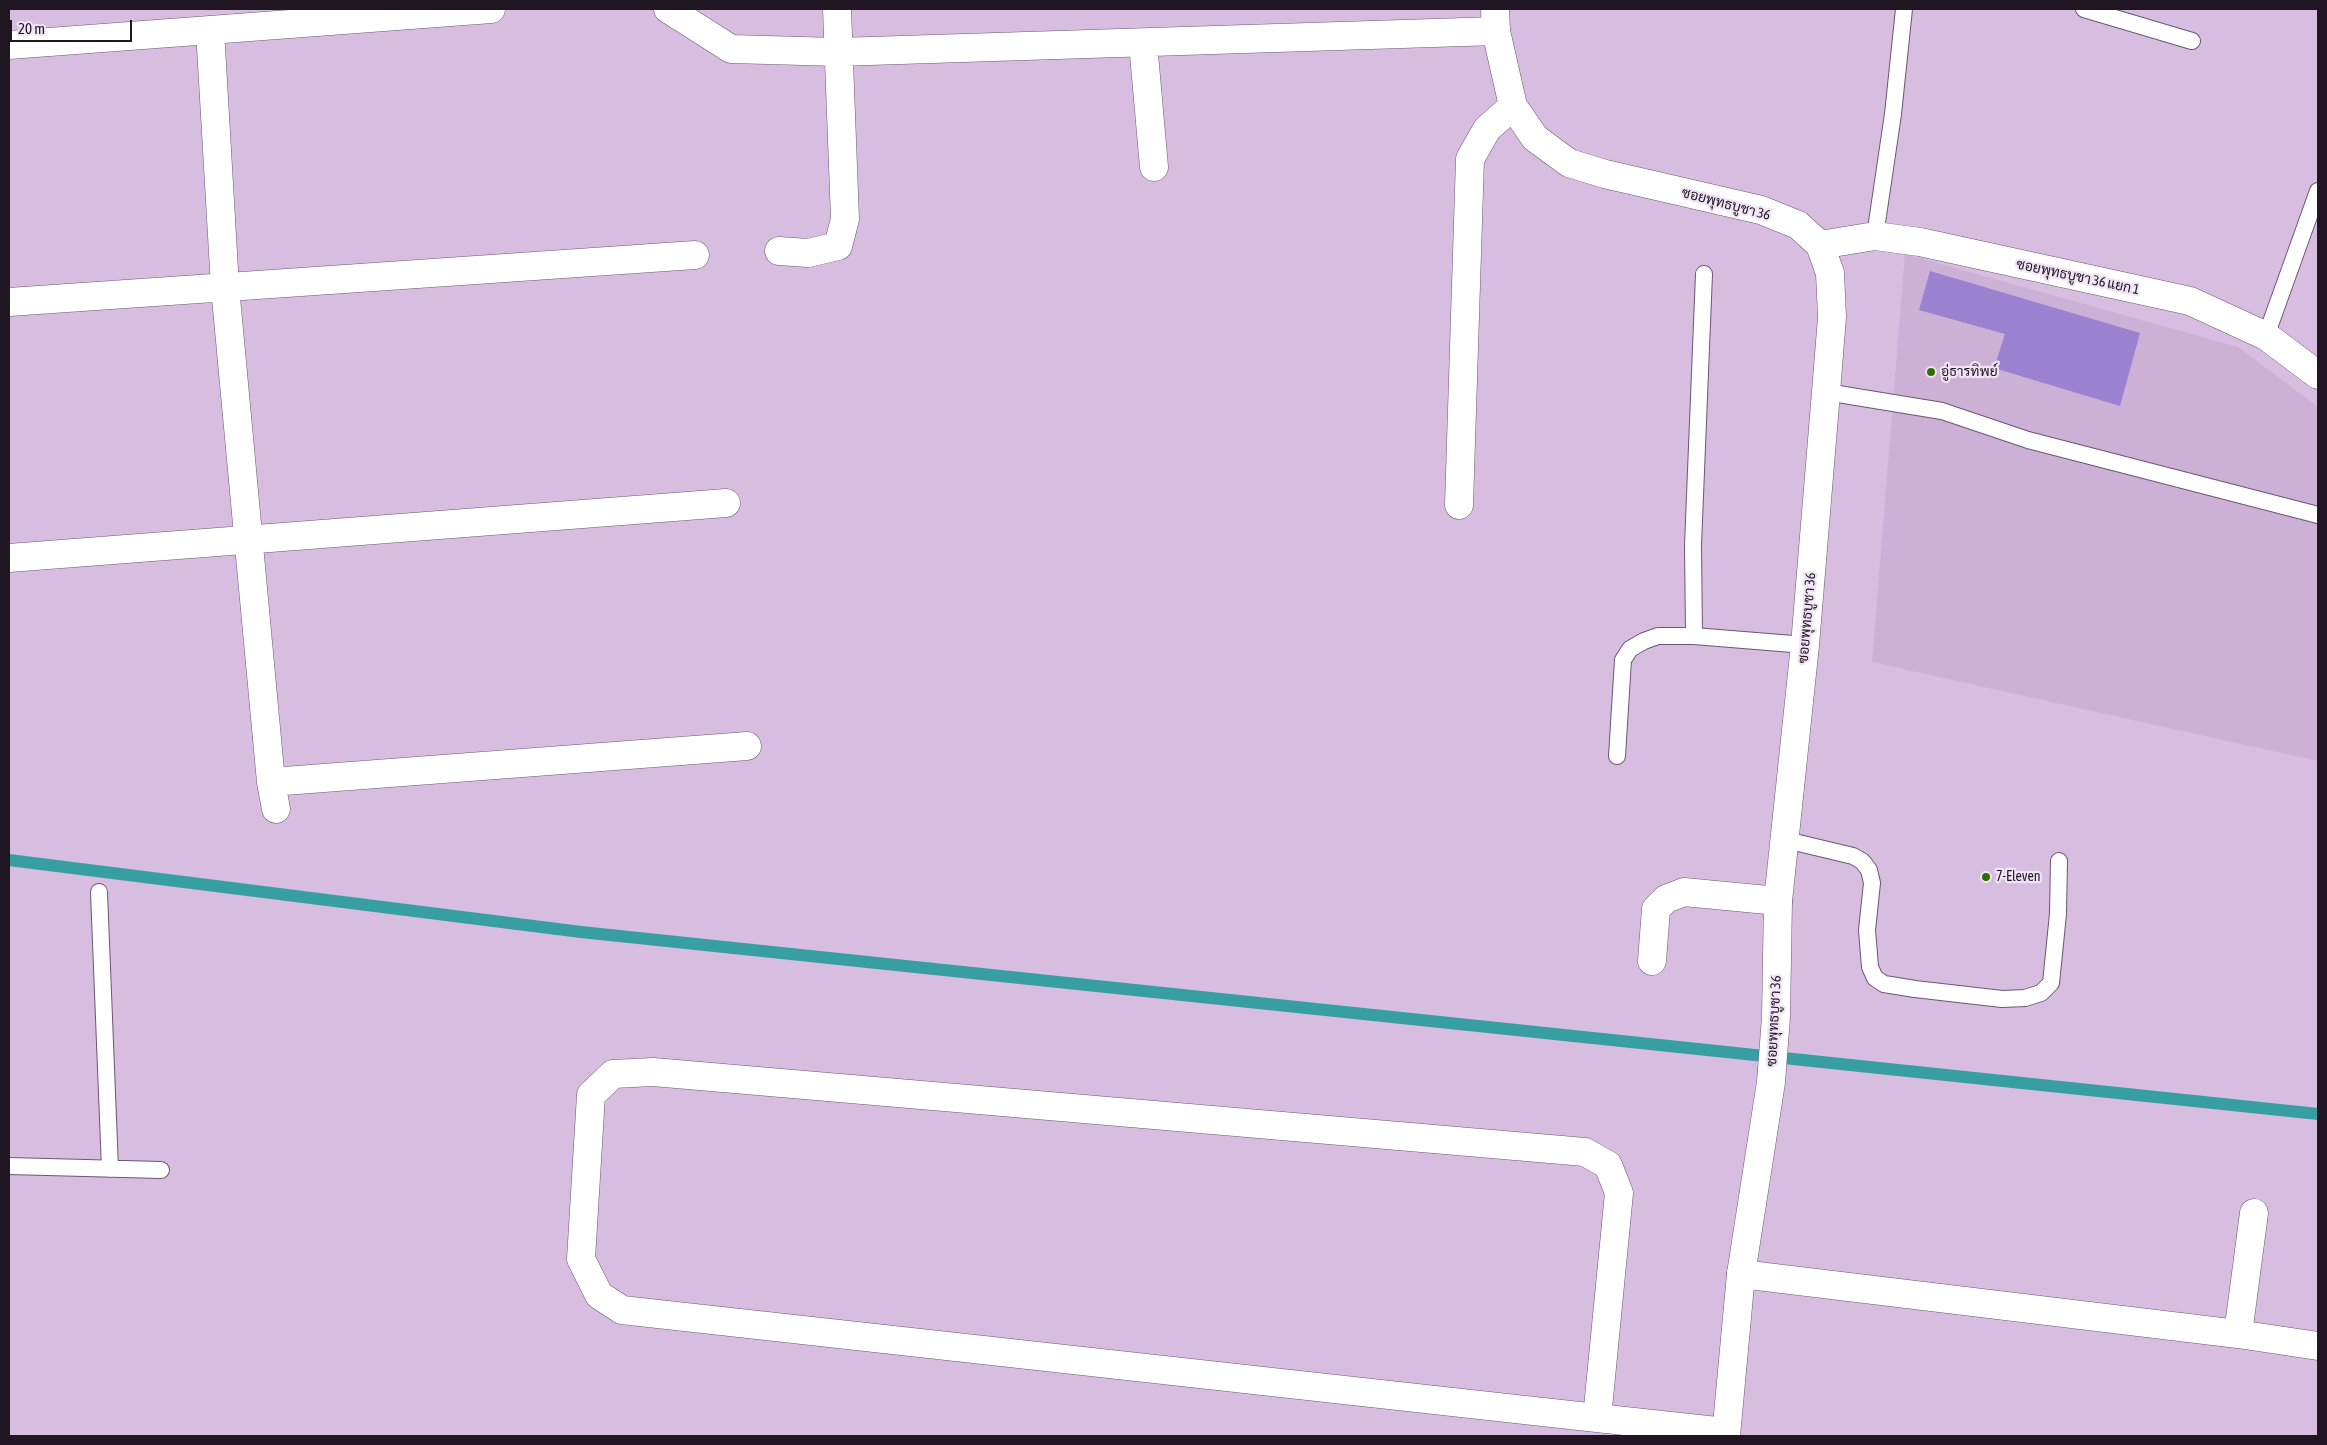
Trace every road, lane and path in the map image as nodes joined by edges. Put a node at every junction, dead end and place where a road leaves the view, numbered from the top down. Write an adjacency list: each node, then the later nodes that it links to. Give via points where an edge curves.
1 (492, 9): 7 (street)
2 (668, 9): 11 (street, via 731,49)
3 (837, 9): 11 (street)
4 (1904, 9): 15 (lane, via 1894,114)
5 (2084, 9): 8 (lane)
6 (1495, 20): 9 (street); 12 (street, ซอยพุทธบูชา 36)
7 (210, 30): 10 (street); 20 (street)
8 (2192, 41)
9 (1143, 43): 11 (street); 13 (street)
10 (9, 45)
11 (838, 52): 17 (street, via 845,219 838,246 808,253)
12 (1513, 106): 16 (street, ซอยพุทธบูชา 36, via 1535,138 1569,163 1761,210 1798,225); 26 (street, via 1487,129 1470,159)
13 (1154, 168)
14 (2318, 191): 22 (lane)
15 (1875, 236): 16 (street, ซอยพุทธบูชา 36 แยก 1); 22 (street, ซอยพุทธบูชา 36 แยก 1, via 1920,242 2190,301)
16 (1820, 245): 24 (street, ซอยพุทธบูชา 36, via 1830,273 1832,317)
17 (779, 251)
18 (695, 255): 20 (street)
19 (1704, 274): 30 (lane, via 1694,515)
20 (225, 287): 21 (street); 28 (street)
21 (9, 302)
22 (2266, 336): 23 (street, ซอยพุทธบูชา 36 แยก 1)
23 (2318, 374)
24 (1826, 392): 27 (lane, via 1942,411 2028,440); 31 (street, ซอยพุทธบูชา 36)
25 (726, 503): 28 (street)
26 (1459, 505)
27 (2318, 515)
28 (250, 539): 29 (street); 34 (street)
29 (9, 558)
30 (1694, 636): 31 (lane); 33 (lane, via 1658,636 1630,649 1622,660)
31 (1805, 645): 36 (street, ซอยพุทธบูชา 36)
32 (747, 746): 34 (street)
33 (1617, 756)
34 (271, 782): 35 (street)
35 (276, 809)
36 (1786, 840): 37 (lane, via 1853,856 1869,870 1872,883 1867,930 1870,967 1884,984 2002,999 2025,998 2041,993 2051,983 2058,914); 39 (street, ซอยพุทธบูชา 36)
37 (2058, 861)
38 (99, 892): 42 (lane)
39 (1778, 901): 40 (street, via 1684,892 1666,899 1656,910); 45 (street, ซอยพุทธบูชา 36, via 1771,1082)
40 (1652, 961)
41 (9, 1166): 42 (lane)
42 (110, 1169): 43 (lane)
43 (161, 1170)
44 (2254, 1213): 46 (street)
45 (1741, 1274): 46 (street); 49 (street, ซอยพุทธบูชา 36)
46 (2238, 1334): 47 (street)
47 (2318, 1346)
48 (1597, 1418): 48 (street, via 622,1310 599,1295 581,1259 591,1095 613,1074 653,1072 1584,1152 1608,1165 1618,1193); 49 (street)
49 (1726, 1434)

